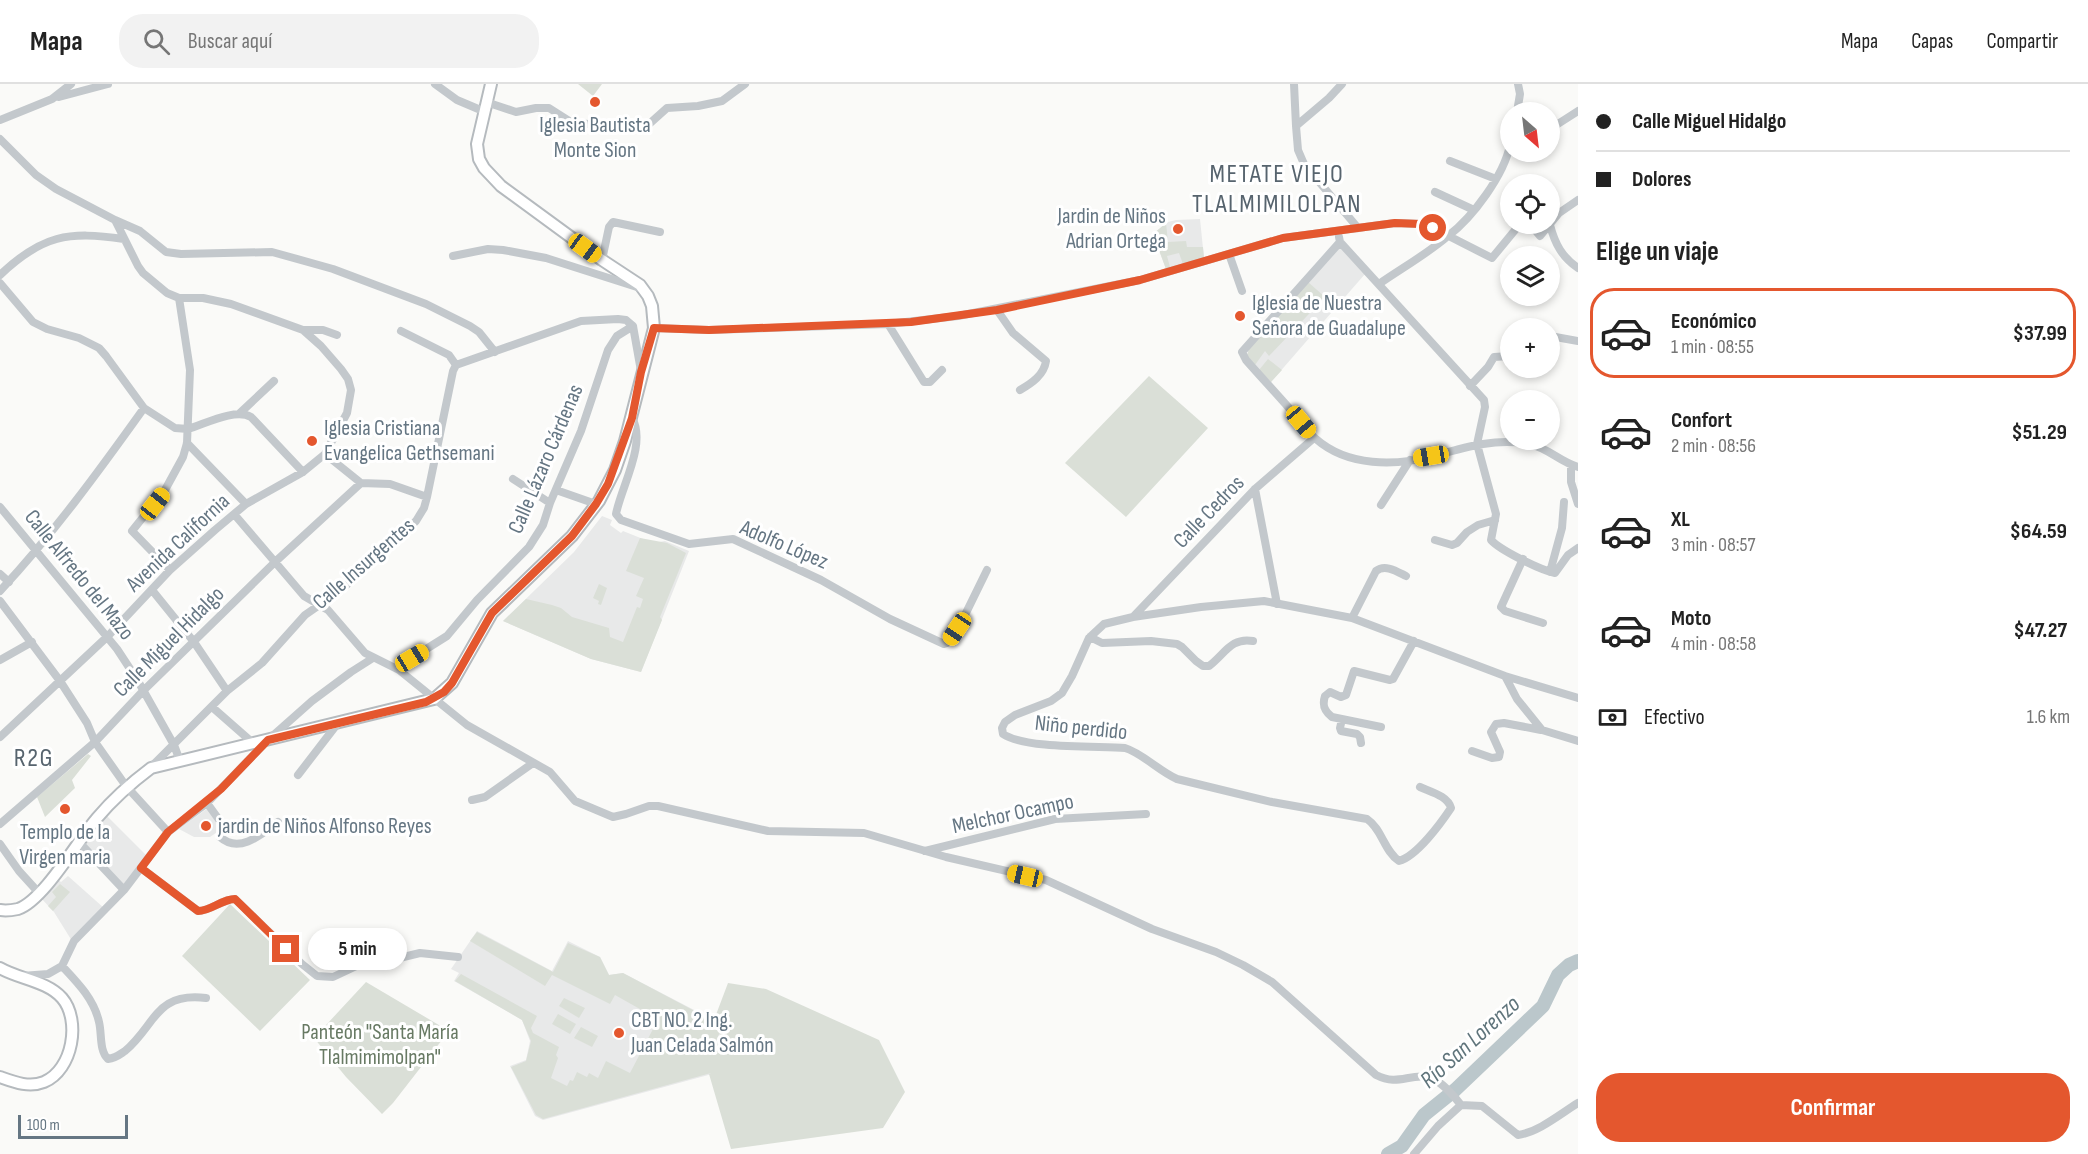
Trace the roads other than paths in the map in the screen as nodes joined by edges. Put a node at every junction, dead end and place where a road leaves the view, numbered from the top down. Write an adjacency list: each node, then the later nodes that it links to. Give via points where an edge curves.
1 (71, 84): 9 (street)
2 (108, 84): 9 (street)
3 (435, 84): 11 (street, via 457,100)
4 (491, 84): 11 (main road)
5 (745, 84): 11 (street, via 722,101 667,108 645,125 576,123 549,108 516,112)
6 (1294, 84): 15 (street)
7 (1342, 84): 15 (street)
8 (1518, 84): 10 (street)
9 (52, 99): 13 (street)
10 (1519, 102)
11 (485, 107): 35 (main road, via 477,144 484,168 501,186)
12 (1578, 111): 14 (street)
13 (0, 120)
14 (1560, 123)
15 (1296, 126): 25 (street, via 1304,164)
16 (0, 139): 24 (street, via 36,175)
17 (1450, 161): 19 (street)
18 (1506, 162): 19 (street)
19 (1496, 179): 22 (street)
20 (1435, 192): 22 (street)
21 (1578, 200): 23 (street)
22 (1474, 210): 30 (street)
23 (1560, 212)
24 (115, 220): 31 (street); 52 (street, via 140,231 166,252 272,252 333,269 426,304 475,328)
25 (1358, 228): 27 (street); 30 (street, via 1408,223)
26 (660, 232): 35 (street, via 613,222)
27 (1339, 232): 32 (street); 33 (street, via 1283,238)
28 (1512, 234): 30 (street, via 1492,258)
29 (1553, 234): 36 (street, via 1558,248)
30 (1450, 235): 39 (street)
31 (124, 239): 37 (street, via 79,235 46,242); 42 (street, via 143,273 166,293)
32 (1340, 242): 39 (street); 64 (street, via 1242,352)
33 (1229, 254): 41 (street); 43 (street, via 1140,280)
34 (453, 256): 40 (street, via 503,250 555,260)
35 (602, 260): 40 (main road)
36 (1578, 268)
37 (0, 275)
38 (0, 283): 60 (street, via 33,322 99,348)
39 (1380, 284): 58 (street)
40 (643, 289): 46 (main road, via 652,306)
41 (1242, 291)
42 (179, 298): 47 (street, Avenida California, via 231,303); 63 (street, via 190,370)
43 (997, 310): 44 (street); 59 (street, via 1013,333 1046,361 1036,379)
44 (888, 324): 46 (street); 55 (street, via 924,382 930,382)
45 (633, 326): 52 (street, via 626,320 590,319); 56 (street); 74 (street, Calle Lázaro Cárdenas, via 617,336 608,350)
46 (654, 328): 56 (main road)
47 (303, 330): 49 (street); 67 (street, Avenida California, via 351,384 347,413)
48 (401, 331): 54 (street, via 449,355)
49 (337, 335)
50 (1560, 338): 51 (street)
51 (1578, 341)
52 (495, 352): 54 (street)
53 (1500, 357): 58 (street, via 1494,357)
54 (456, 365): 75 (street, Calle Insurgentes)
55 (942, 370)
56 (641, 372): 62 (main road)
57 (274, 381): 61 (street)
58 (1470, 386): 66 (street, via 1482,395 1485,404)
59 (1020, 390)
60 (144, 408): 63 (street, via 175,428); 87 (street)
61 (240, 413): 63 (street); 70 (street, via 251,417)
62 (632, 418): 79 (main road, via 615,470); 91 (street, Adolfo López, via 636,445 617,508 621,520 689,544 733,539 944,644 964,617)
63 (188, 429): 65 (street)
64 (1314, 438): 68 (street, via 1347,457 1387,464); 73 (street, Calle Cedros)
65 (187, 443): 78 (street); 90 (street, via 165,490 132,531)
66 (1478, 444): 68 (street); 69 (street, via 1529,444); 84 (street)
67 (325, 454): 70 (street, Avenida California); 72 (street)
68 (1410, 460): 81 (street)
69 (1575, 466): 80 (street, via 1571,482)
70 (303, 472): 78 (street, Avenida California)
71 (513, 479): 77 (street)
72 (361, 483): 75 (street, via 390,484); 89 (street, Calle Miguel Hidalgo)
73 (1255, 489): 99 (street); 101 (street, Calle Cedros)
74 (556, 490): 77 (street, Calle Lázaro Cárdenas); 79 (street)
75 (427, 497): 100 (street, Calle Insurgentes, via 421,514 408,529 341,590)
76 (1564, 502): 92 (street)
77 (550, 503): 112 (street, Calle Lázaro Cárdenas, via 543,525 529,547 447,636)
78 (246, 504): 83 (street, Avenida California)
79 (596, 504): 118 (main road, via 556,553 492,613 452,683)
80 (1578, 504)
81 (1381, 505)
82 (0, 507): 87 (street, Calle Alfredo del Mazo)
83 (234, 514): 89 (street); 90 (street, Avenida California)
84 (1495, 520): 85 (street, via 1478,525 1457,543); 88 (street, via 1491,540)
85 (1435, 540)
86 (1578, 548): 92 (street)
87 (36, 550): 95 (street); 104 (street, Calle Alfredo del Mazo)
88 (1523, 559): 92 (street); 103 (street, via 1501,607)
89 (275, 562): 100 (street, via 304,596); 109 (street, Calle Miguel Hidalgo)
90 (170, 570): 96 (street, Avenida California)
91 (987, 570)
92 (1554, 572)
93 (0, 574): 95 (street)
94 (1406, 576): 102 (street, via 1380,568)
95 (9, 582): 97 (street)
96 (152, 590): 104 (street, Avenida California); 109 (street)
97 (0, 591)
98 (0, 602): 108 (street)
99 (1277, 604): 101 (street, via 1264,601 1201,606); 102 (street)
100 (318, 605): 110 (street, via 328,610 365,653); 116 (street, Calle Insurgentes, via 262,663)
101 (1133, 617): 105 (street, Niño perdido, via 1104,624)
102 (1352, 618): 107 (street)
103 (1543, 623)
104 (108, 636): 114 (street, Avenida California); 115 (street, Calle Alfredo del Mazo)
105 (1090, 636): 106 (street, via 1102,643 1177,644 1203,666 1209,666 1235,642); 137 (street, Niño perdido, via 1062,693 1005,722 1002,732 1006,736 1055,746 1125,748 1177,779 1366,819 1399,861 1422,844 1452,808 1450,802)
106 (1253, 641)
107 (1414, 641): 113 (street); 120 (street, via 1393,679 1354,672 1346,695 1327,694 1323,706 1326,712)
108 (32, 642): 111 (street); 114 (street)
109 (194, 642): 115 (street, Calle Miguel Hidalgo); 116 (street)
110 (374, 658): 112 (street); 125 (street, via 334,684)
111 (0, 660)
112 (396, 668): 118 (street)
113 (1505, 676): 117 (street); 123 (street, via 1516,699)
114 (60, 681): 124 (street, Avenida California); 127 (street)
115 (143, 691): 127 (street, Calle Miguel Hidalgo); 130 (street, Calle Alfredo del Mazo)
116 (227, 691): 119 (street, Calle Insurgentes)
117 (1578, 698)
118 (434, 699): 121 (main road); 133 (street, via 467,725)
119 (212, 707): 128 (street); 130 (street, Calle Insurgentes)
120 (1342, 719): 122 (street); 129 (street, via 1341,731 1357,734)
121 (338, 723): 125 (main road); 135 (street)
122 (1381, 727)
123 (1542, 730): 126 (street); 131 (street, via 1496,724 1491,732 1499,757 1492,759)
124 (0, 736)
125 (268, 740): 128 (main road); 139 (street)
126 (1578, 741)
127 (95, 742): 136 (street); 142 (street, Calle Miguel Hidalgo)
128 (253, 743): 132 (main road)
129 (1360, 743)
130 (174, 745): 132 (street, Calle Alfredo del Mazo); 134 (street, Calle Insurgentes)
131 (1472, 751)
132 (180, 761): 134 (main road)
133 (533, 762): 138 (street); 146 (street, via 550,772 575,801 613,817 658,806 768,831 864,833)
134 (151, 768): 136 (main road, Calle Insurgentes)
135 (298, 775)
136 (126, 786): 143 (street); 144 (main road, Calle Insurgentes)
137 (1420, 787)
138 (472, 800)
139 (207, 803): 141 (street, via 224,824 220,837 232,844 253,839); 143 (street)
140 (1146, 814): 146 (street, Melchor Ocampo, via 1055,819)
141 (278, 822)
142 (0, 824)
143 (168, 832): 147 (street)
144 (78, 841): 148 (street); 149 (main road, Calle Insurgentes)
145 (0, 844): 149 (street)
146 (924, 851): 157 (street, via 1046,880 1152,929 1226,956 1272,982 1376,1075 1388,1081 1428,1077)
147 (141, 868): 148 (street); 151 (street, via 198,911 235,899 317,976 333,977 365,962 420,953)
148 (124, 890): 152 (street, via 74,941)
149 (39, 893): 150 (main road, Calle Insurgentes, via 18,909)
150 (0, 910)
151 (458, 957)
152 (62, 966): 154 (street, via 48,974); 155 (street, via 82,987 96,1011 103,1052 108,1059 133,1044 163,1006 186,997)
153 (0, 968): 154 (main road)
154 (19, 976): 156 (main road, via 63,999 71,1018 72,1040 62,1065 44,1082 24,1085)
155 (206, 998)
156 (0, 1077)
157 (1459, 1102): 158 (street, via 1482,1106 1518,1136); 159 (street)
158 (1578, 1102)
159 (1414, 1154)

